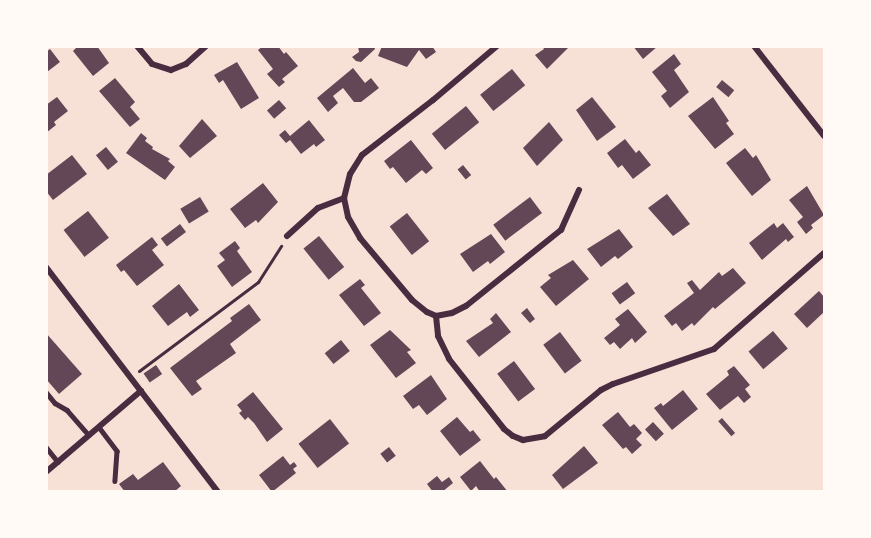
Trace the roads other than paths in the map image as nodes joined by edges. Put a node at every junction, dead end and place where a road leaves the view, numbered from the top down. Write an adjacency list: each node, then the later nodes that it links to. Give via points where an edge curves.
1 (137, 46): 2 (street, via 152,64 171,70 186,64)
2 (206, 46)
3 (497, 46): 7 (street, via 362,155 350,174)
4 (754, 46): 5 (street)
5 (825, 136)
6 (579, 190): 11 (street, via 561,230 466,306)
7 (344, 198): 8 (street, via 318,208); 11 (street, via 348,217 360,238 412,300)
8 (287, 236)
9 (825, 253): 11 (street, via 714,349 613,384 545,436 533,439 523,440 504,429 442,348)
10 (46, 267): 12 (street)
11 (436, 316)
12 (141, 391): 14 (street); 20 (street)
13 (46, 392): 15 (lane)
14 (99, 427): 15 (street); 19 (lane, via 117,451)
15 (89, 435): 17 (street)
16 (46, 447): 17 (lane)
17 (58, 462): 18 (street)
18 (46, 472)
19 (115, 481)
20 (218, 492)

